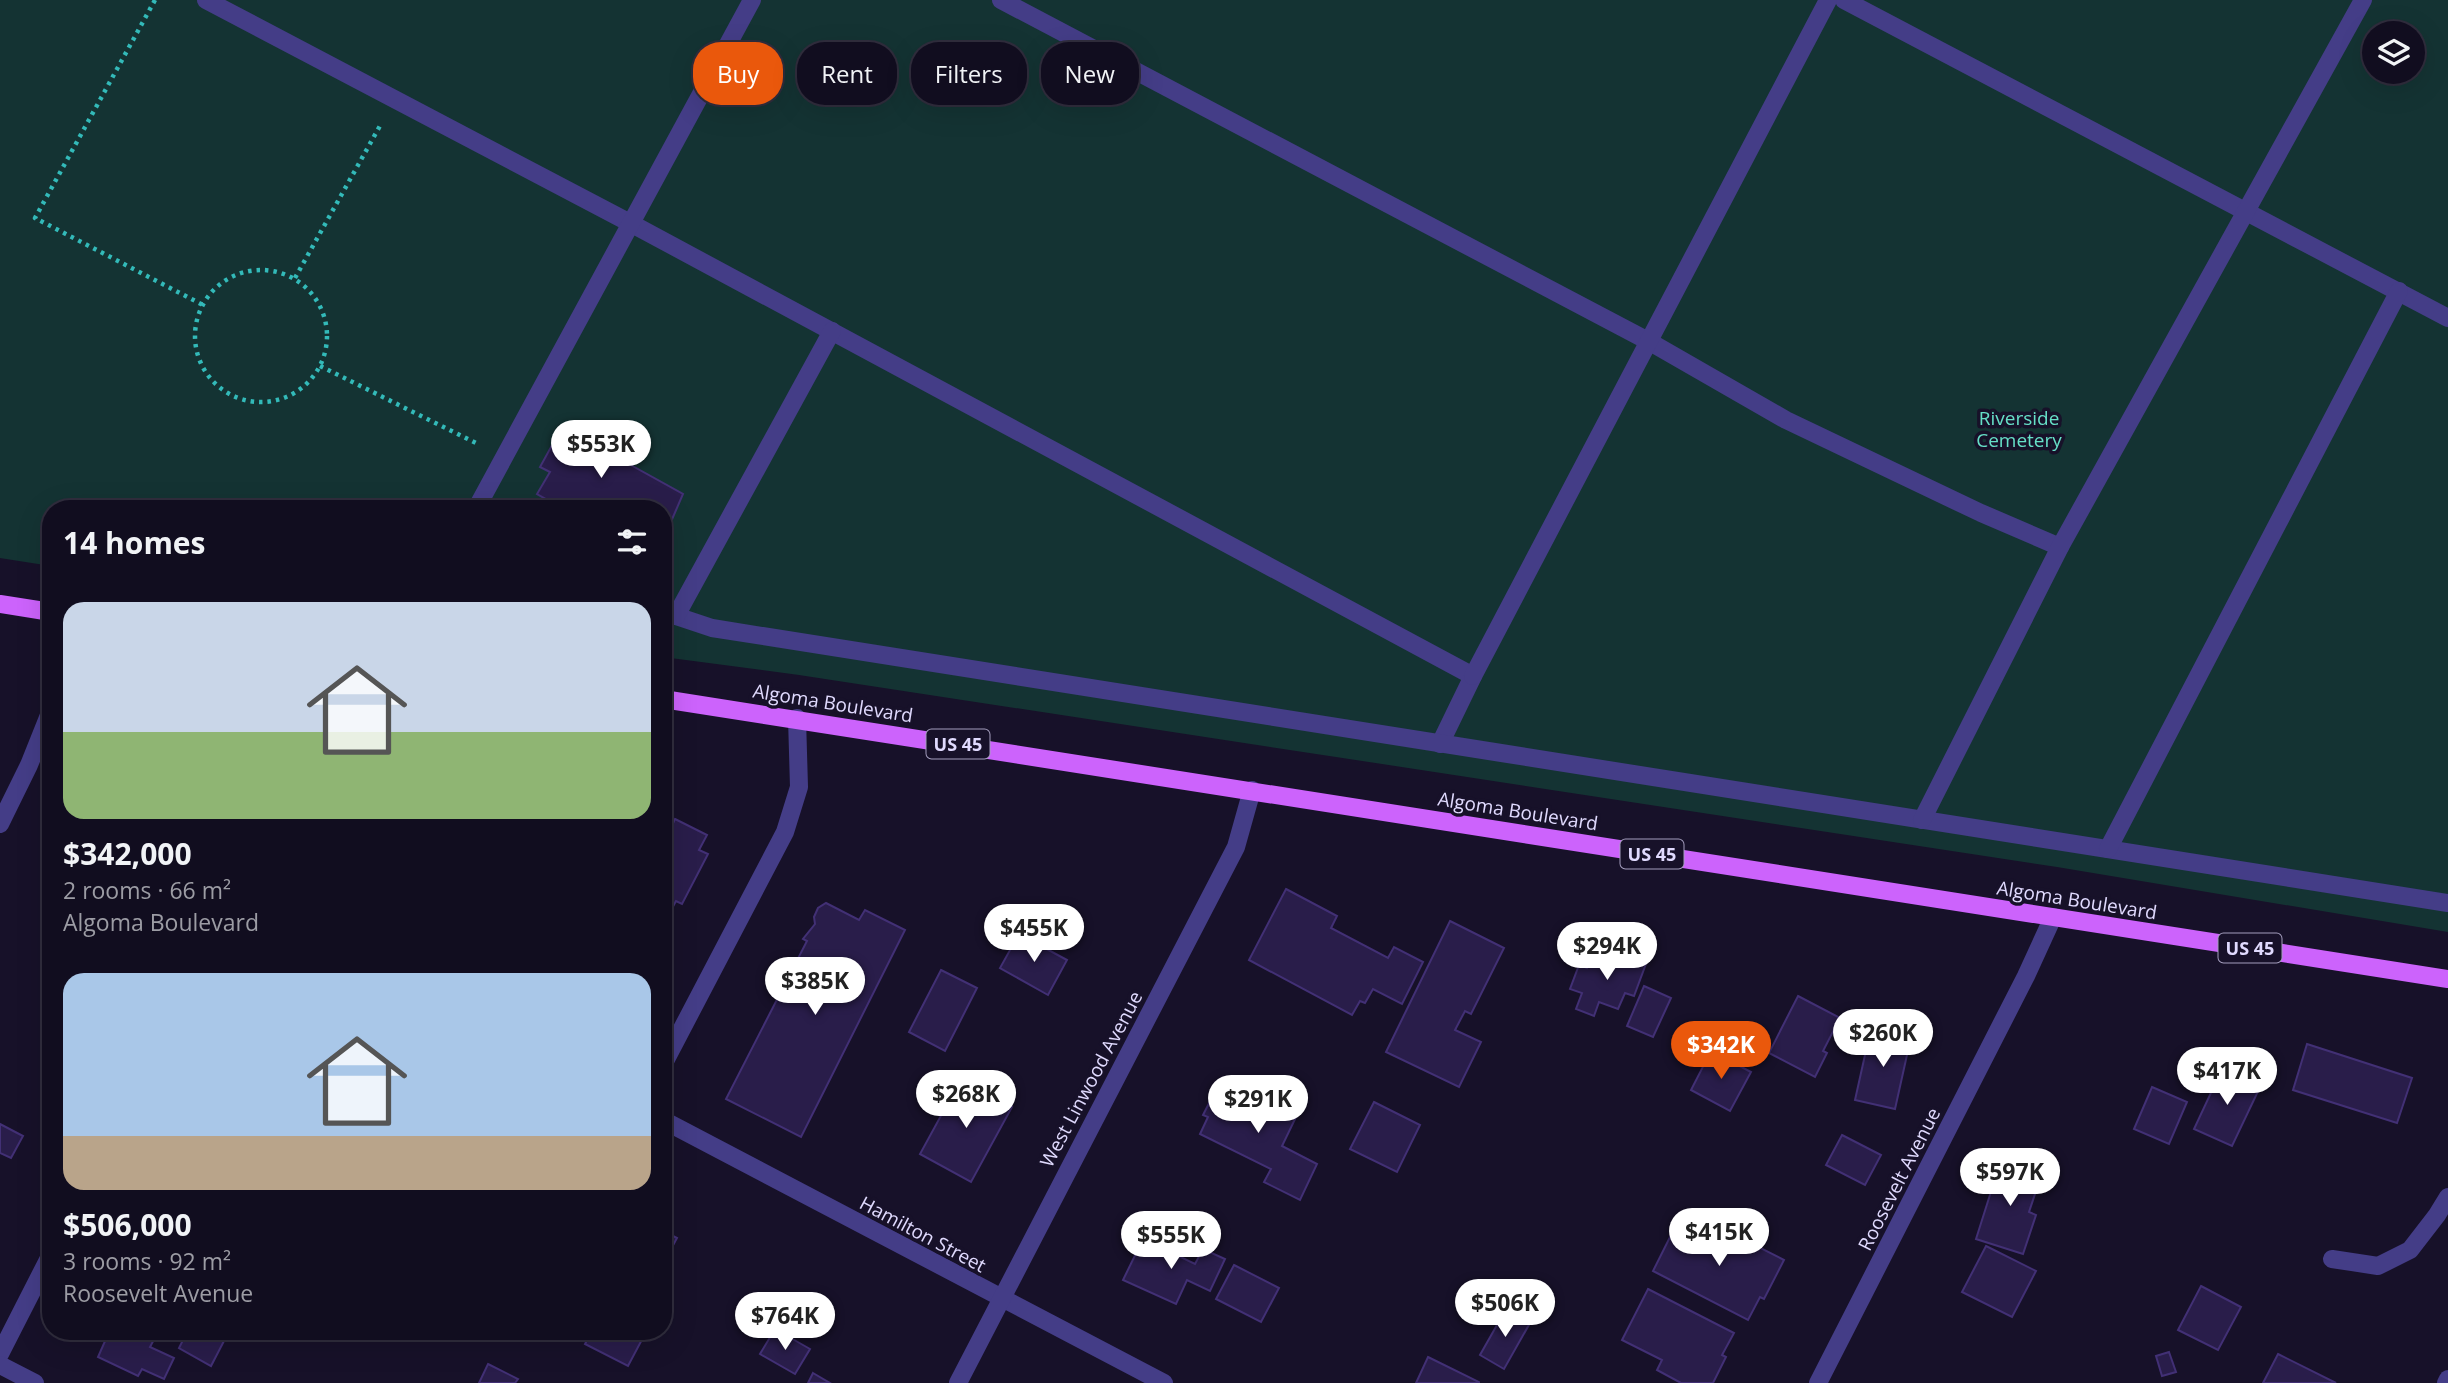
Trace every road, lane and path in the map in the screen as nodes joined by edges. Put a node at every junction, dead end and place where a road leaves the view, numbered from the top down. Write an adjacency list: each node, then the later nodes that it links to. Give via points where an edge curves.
1 (155, 0): 13 (path, via 35,218)
2 (206, 0): 8 (street)
3 (752, 0): 10 (street)
4 (1001, 0): 16 (street)
5 (1828, 0): 16 (street)
6 (1844, 0): 9 (street)
7 (2363, 0): 9 (street)
8 (395, 99): 10 (street); 11 (path)
9 (2247, 212): 12 (street); 20 (street)
10 (632, 224): 15 (street); 18 (street)
11 (295, 278): 13 (path, via 274,270 251,270 212,290); 17 (path, via 322,308 327,347)
12 (2399, 291): 14 (street); 33 (street)
13 (203, 305): 17 (path, via 196,332 198,354 223,390 266,402 288,397)
14 (2448, 318)
15 (832, 331): 23 (street); 25 (street)
16 (1650, 342): 20 (street, via 1786,420); 25 (street)
17 (320, 366): 18 (path)
18 (505, 457): 19 (street)
19 (481, 500)
20 (2060, 547): 31 (street)
21 (0, 604): 22 (main road)
22 (42, 611)
23 (672, 611)
24 (672, 617): 29 (street, via 712,628)
25 (1473, 676): 29 (street)
26 (672, 700): 27 (main road, Algoma Boulevard / US 45)
27 (797, 718): 30 (main road, Algoma Boulevard / US 45); 37 (street, via 799,787 785,832)
28 (42, 732): 32 (street)
29 (1440, 744): 31 (street)
30 (1252, 790): 35 (main road, Algoma Boulevard / US 45); 42 (street, West Linwood Avenue, via 1236,847)
31 (1922, 820): 33 (street)
32 (0, 824)
33 (2108, 849): 34 (street)
34 (2448, 903)
35 (2053, 917): 36 (main road, Algoma Boulevard / US 45); 48 (street, Roosevelt Avenue)
36 (2448, 979)
37 (672, 1048)
38 (672, 1125): 42 (street, Hamilton Street)
39 (2448, 1197): 40 (street, via 2410,1250 2378,1266)
40 (2332, 1259)
41 (42, 1272): 43 (street)
42 (1000, 1298): 46 (street, West Linwood Avenue); 47 (street, Hamilton Street)
43 (0, 1354)
44 (0, 1365): 45 (street)
45 (35, 1383)
46 (958, 1383)
47 (1164, 1383)
48 (1818, 1383)

